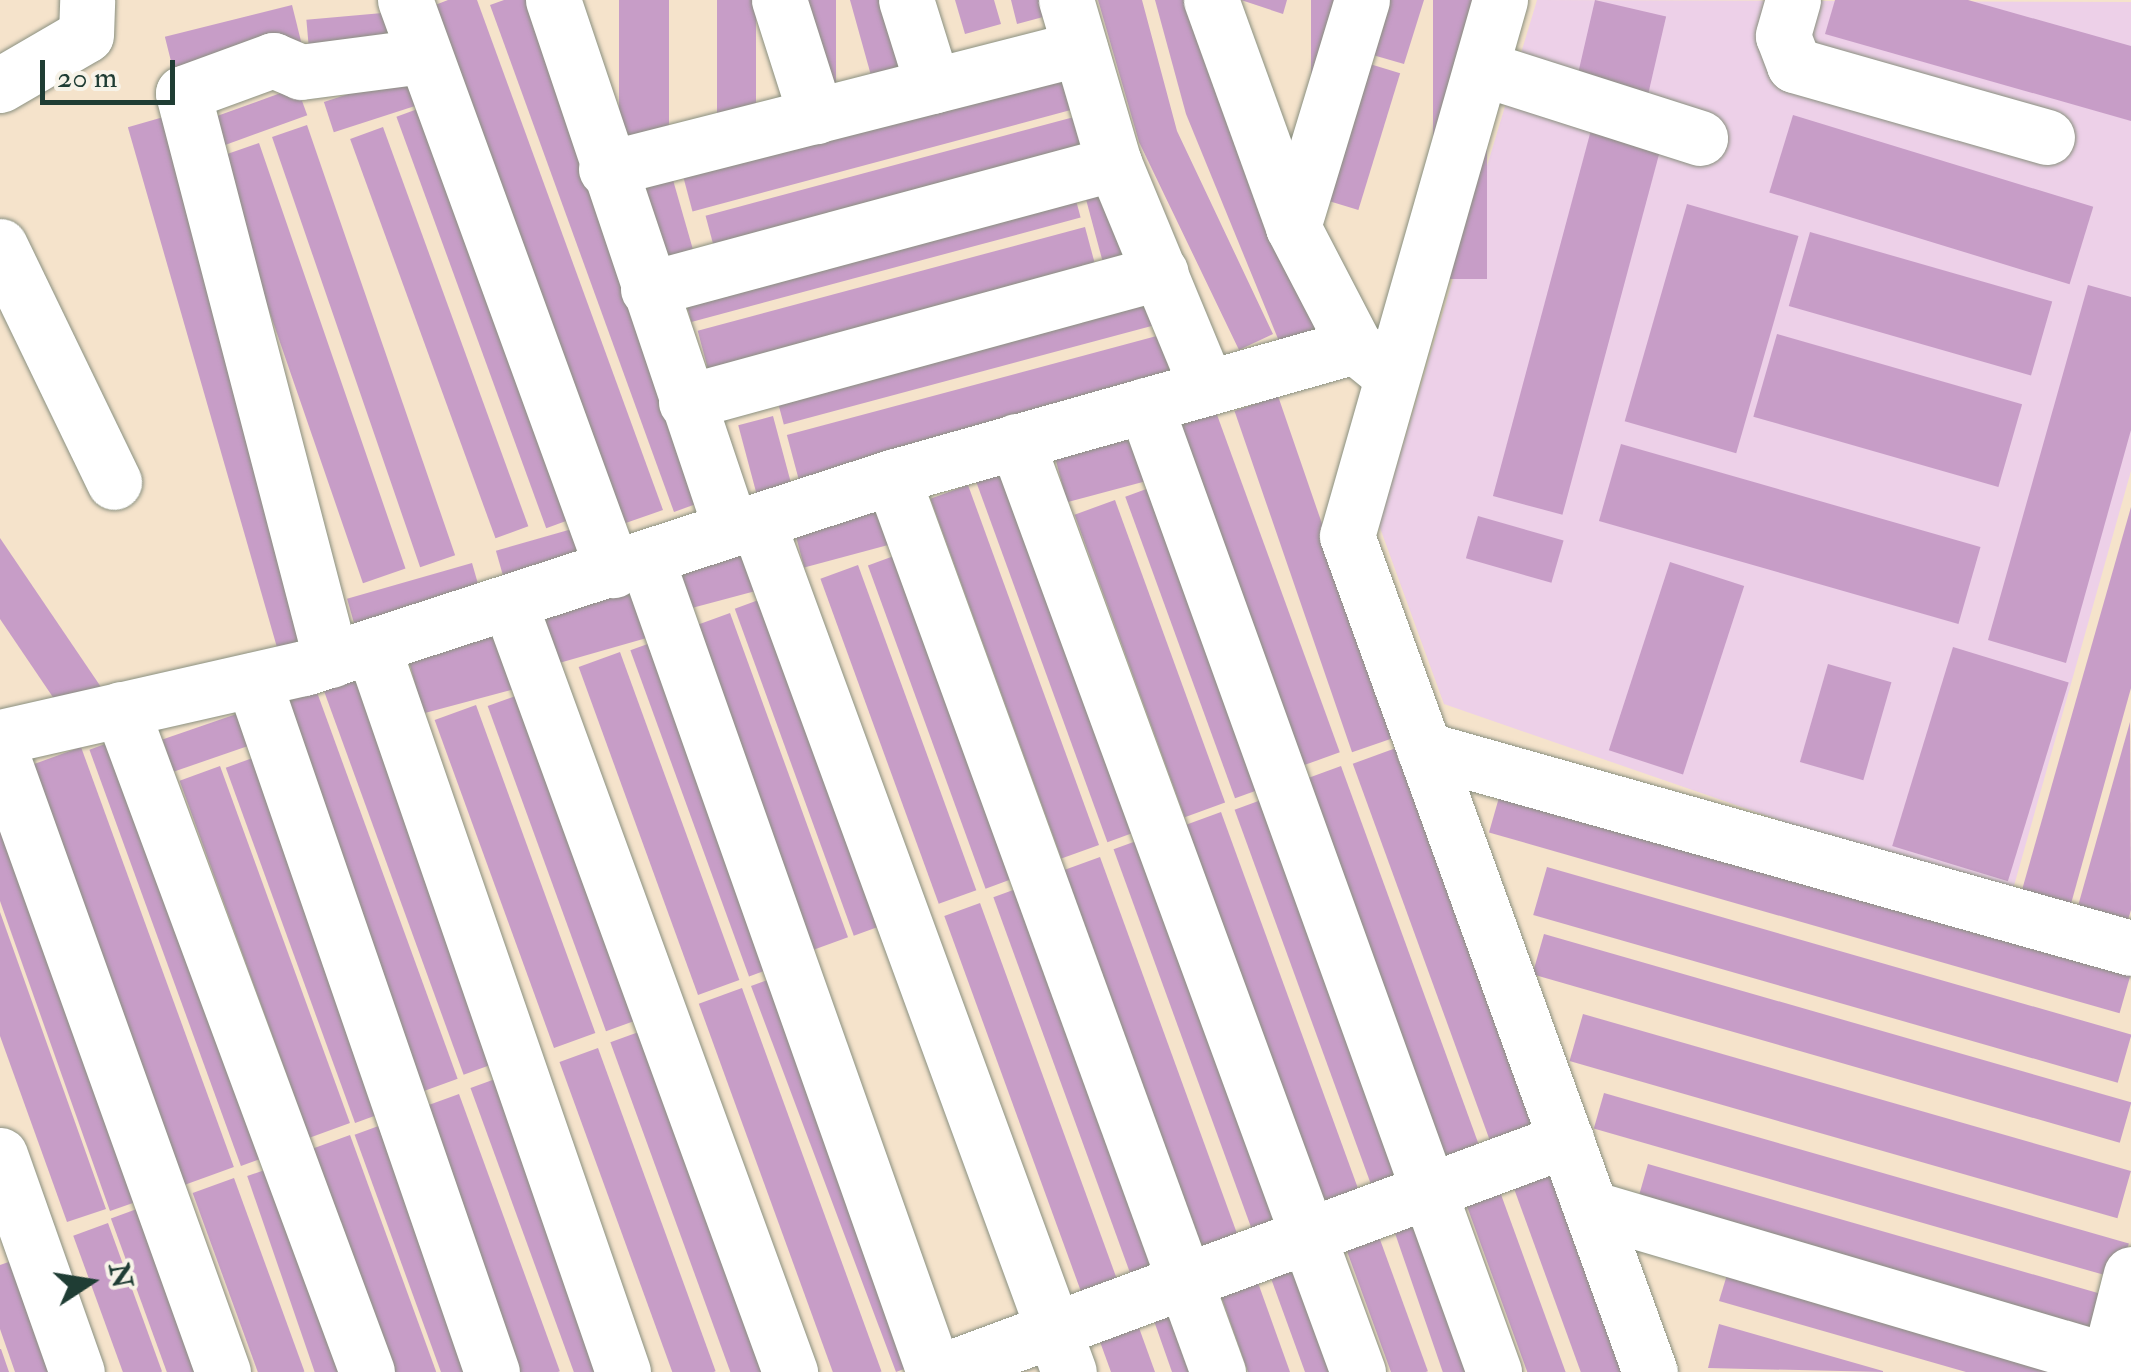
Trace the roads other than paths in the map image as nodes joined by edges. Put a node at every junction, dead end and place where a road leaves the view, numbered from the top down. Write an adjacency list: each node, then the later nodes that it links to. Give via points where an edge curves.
1 (405, 0): 11 (street)
2 (554, 0): 19 (street)
3 (779, 0): 15 (street)
4 (906, 0): 14 (street)
5 (1362, 0): 20 (street)
6 (1500, 0): 12 (street)
7 (1794, 0): 17 (street, via 1783,36 1794,65)
8 (1212, 1): 20 (street)
9 (87, 17): 13 (street)
10 (1073, 24): 14 (street); 18 (street)
11 (422, 56): 32 (street); 34 (street, via 301,72 273,60 182,93)
12 (1481, 68): 16 (street); 24 (street)
13 (0, 85)
14 (933, 86): 15 (street)
15 (816, 116): 19 (street)
16 (1700, 138)
17 (2047, 138)
18 (1114, 163): 22 (street); 23 (street)
19 (606, 170): 23 (street)
20 (1293, 227): 24 (street)
21 (0, 246): 30 (street)
22 (1160, 272): 25 (street); 26 (street)
23 (648, 289): 26 (street)
24 (1374, 362): 25 (street); 38 (street, via 1346,536)
25 (1207, 387): 27 (street)
26 (686, 402): 31 (street)
27 (1145, 405): 28 (street); 42 (street)
28 (1016, 441): 29 (street); 44 (street)
29 (892, 477): 31 (street); 46 (street)
30 (114, 482)
31 (744, 525): 32 (street); 47 (street)
32 (629, 564): 33 (street); 55 (street)
33 (510, 605): 34 (street); 54 (street)
34 (352, 654): 35 (street); 53 (street)
35 (253, 680): 36 (street); 52 (street)
36 (122, 710): 37 (street); 51 (street)
37 (6, 730): 50 (street)
38 (1424, 749): 39 (street); 40 (street)
39 (2131, 948)
40 (1566, 1140): 42 (street); 43 (street)
41 (0, 1154): 49 (street)
42 (1428, 1192): 44 (street); 58 (street)
43 (1591, 1208): 48 (street); 59 (street)
44 (1308, 1236): 46 (street); 57 (street)
45 (2131, 1274): 48 (street)
46 (1187, 1281): 47 (street); 56 (street)
47 (1062, 1351): 55 (street)
48 (2108, 1366)
49 (78, 1372)
50 (222, 1372)
51 (366, 1372)
52 (492, 1372)
53 (623, 1372)
54 (790, 1372)
55 (936, 1372)
56 (1218, 1372)
57 (1358, 1372)
58 (1494, 1372)
59 (1650, 1372)

